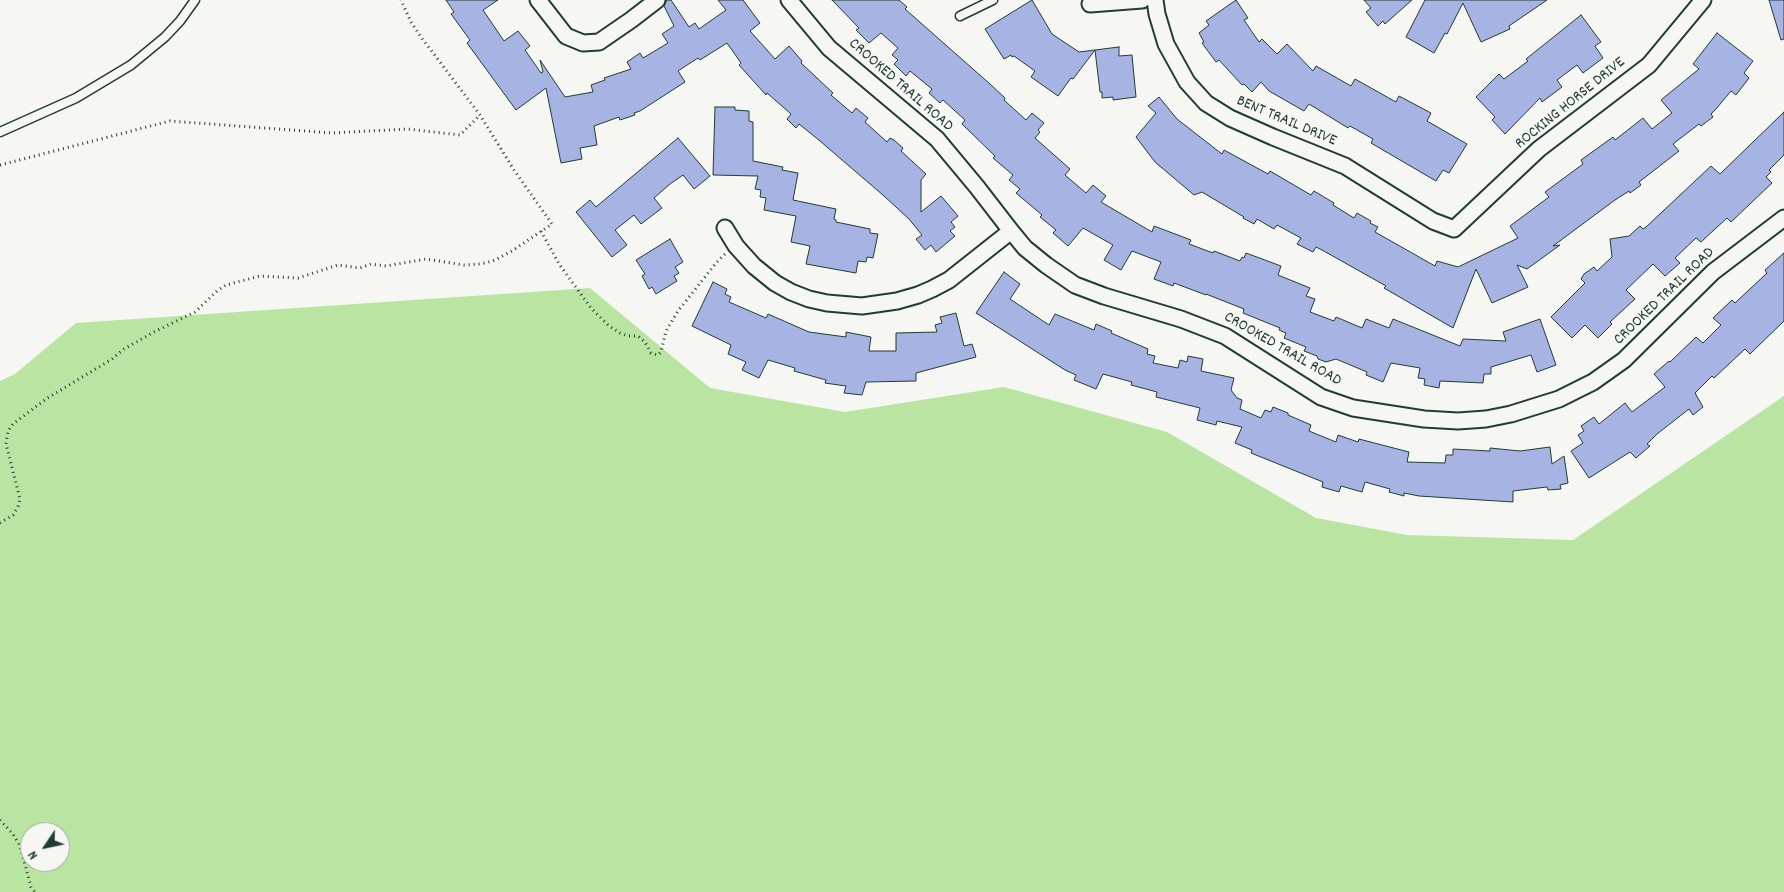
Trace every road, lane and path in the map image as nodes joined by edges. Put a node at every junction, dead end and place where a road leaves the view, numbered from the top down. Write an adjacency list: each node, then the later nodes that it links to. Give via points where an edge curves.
1 (195, 0): 13 (lane, via 165,37 131,65 76,98)
2 (401, 0): 12 (path, via 421,37)
3 (538, 0): 4 (street, via 566,36 582,44 598,42)
4 (657, 0)
5 (789, 0): 19 (street, CROOKED TRAIL ROAD, via 829,48 937,139)
6 (993, 0): 11 (lane)
7 (1142, 0): 10 (street)
8 (1155, 0): 17 (street, BENT TRAIL DRIVE, via 1160,30 1169,51 1187,82 1206,103 1230,118 1345,166 1433,221)
9 (1703, 0): 17 (street, ROCKING HORSE DRIVE, via 1649,64 1539,149)
10 (1086, 2)
11 (960, 16)
12 (480, 115): 14 (path, via 460,135 407,129 332,133 170,121); 18 (path, via 552,224)
13 (0, 132)
14 (0, 165)
15 (1784, 218): 19 (street, CROOKED TRAIL ROAD, via 1713,272 1624,360 1593,382 1531,409 1486,419 1458,421 1396,416 1352,408 1321,397 1225,336 1076,284 1025,248)
16 (725, 228): 20 (street)
17 (1454, 229)
18 (541, 231): 20 (path, via 559,264 592,308 609,326 628,336 638,336 651,353 658,355 666,331 678,311 716,262); 21 (path, via 512,251 480,264 426,259 386,266 338,266 298,278 260,276 226,285 195,312 124,349 13,424 6,444 20,499 13,515)
19 (1011, 231): 20 (street, via 949,280 932,289 897,301 862,306 827,303 791,292 760,272)
20 (736, 246)
21 (0, 523)
22 (0, 820): 23 (path, via 20,846)
23 (35, 892)

